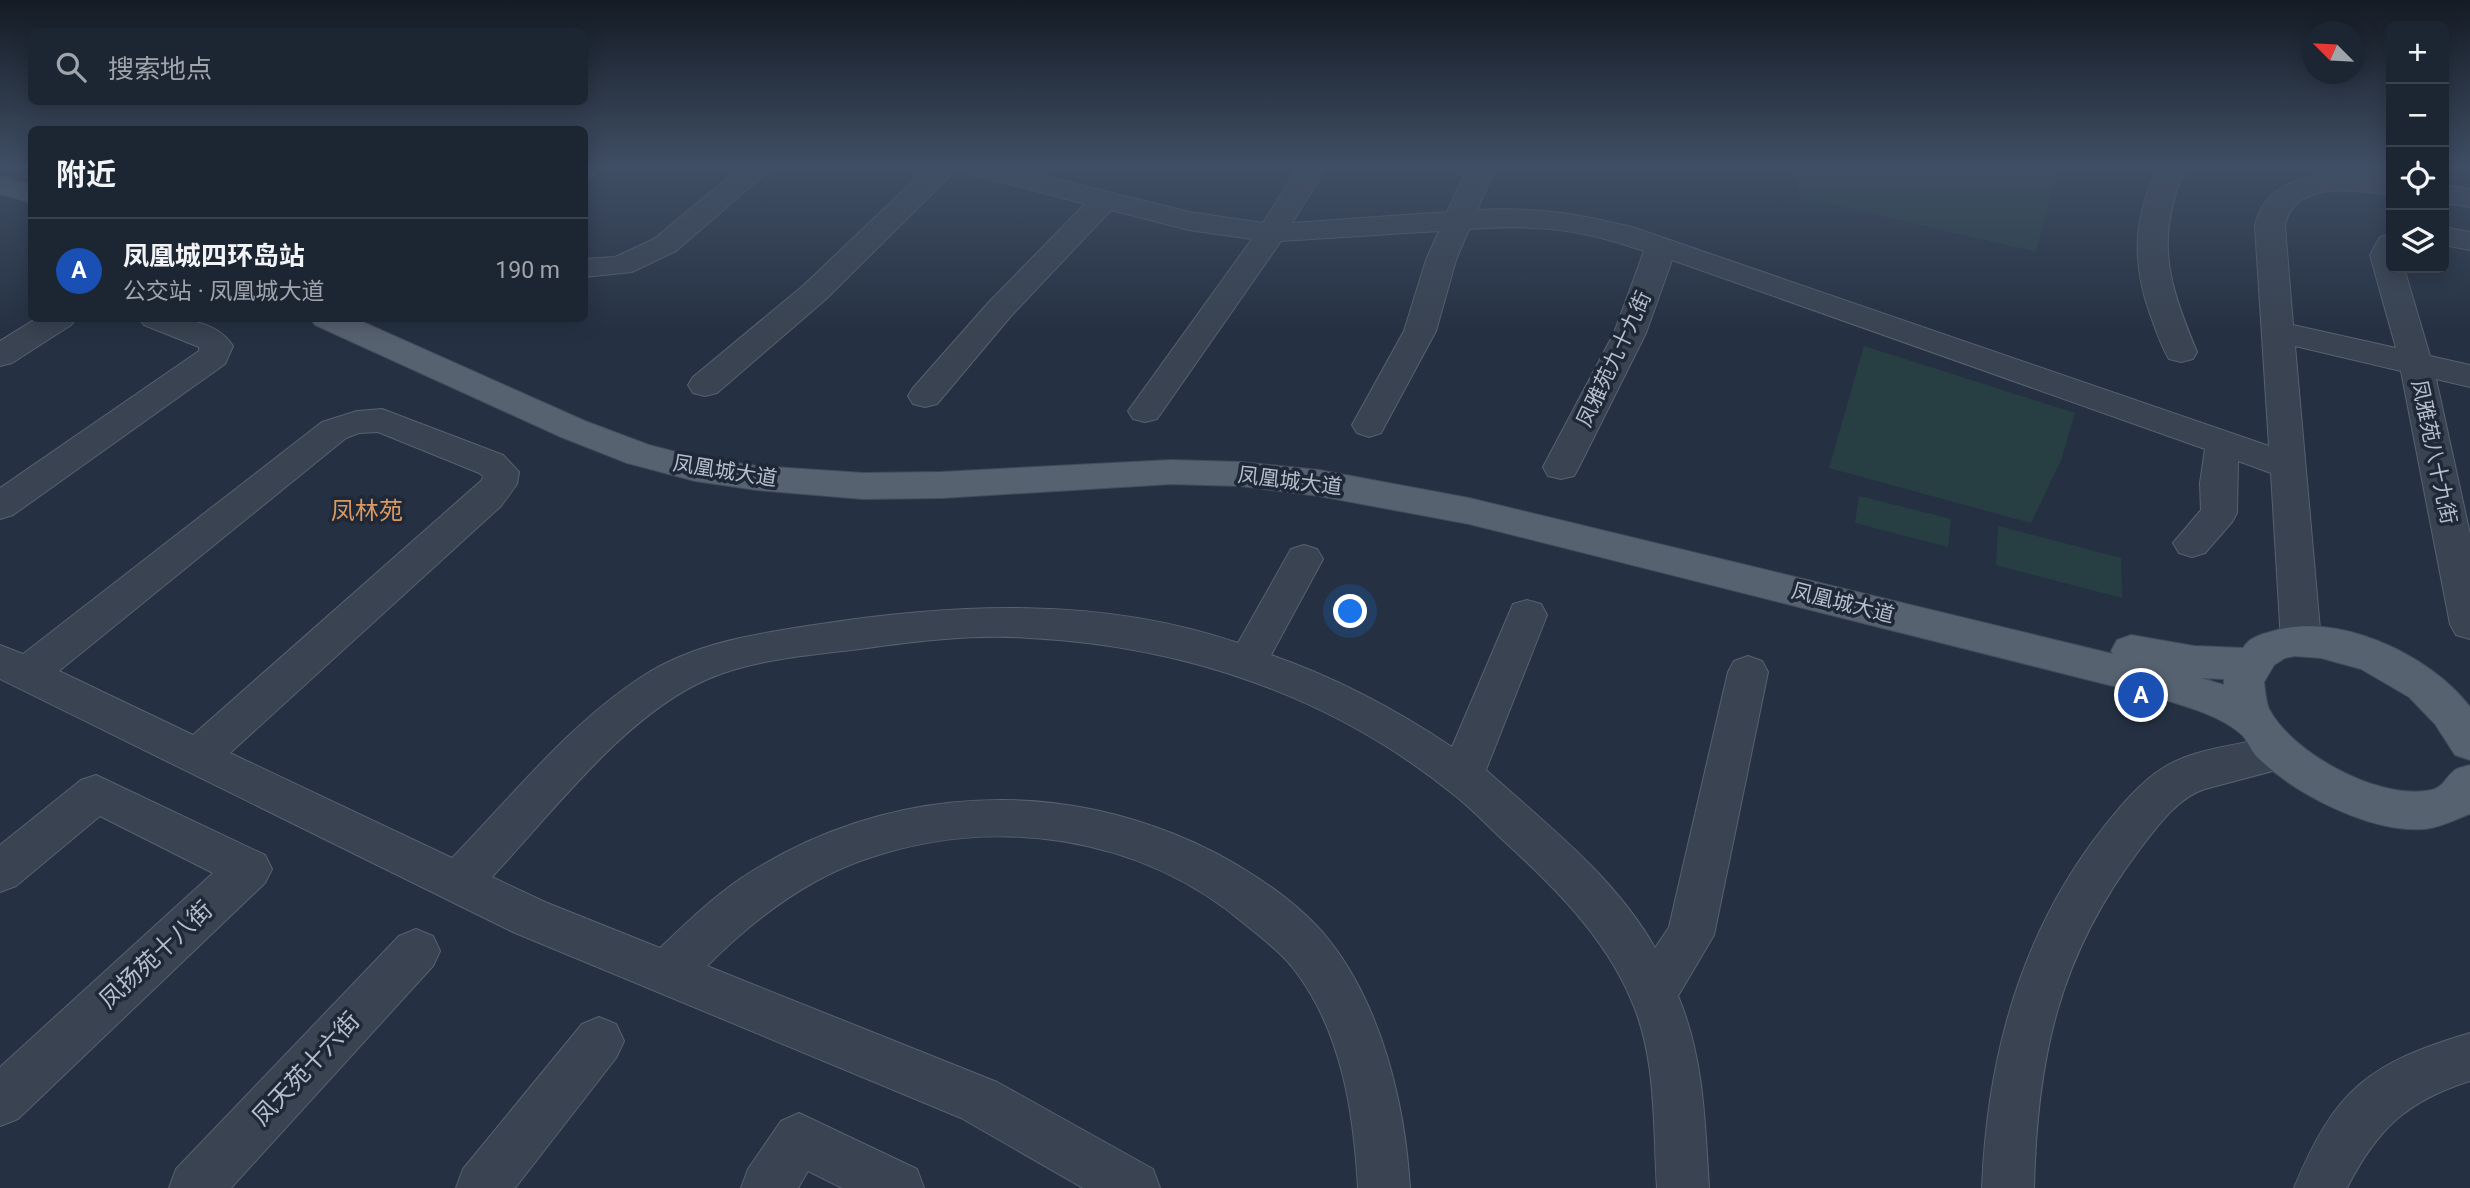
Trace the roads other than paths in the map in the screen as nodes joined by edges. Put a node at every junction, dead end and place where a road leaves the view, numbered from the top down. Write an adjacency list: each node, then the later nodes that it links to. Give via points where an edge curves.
1 (693, 221): 15 (street, via 665,245 621,266)
2 (888, 221): 26 (street, via 815,292)
3 (1084, 221): 27 (street, via 1009,299)
4 (1192, 221): 11 (street)
5 (1280, 221): 11 (street)
6 (1451, 221): 11 (street)
7 (1458, 221): 29 (street, via 1420,331)
8 (1567, 221): 14 (street, via 1621,233)
9 (2152, 221): 22 (street, via 2151,262 2161,305)
10 (2271, 221): 21 (street)
11 (1273, 233): 28 (street)
12 (2449, 237): 13 (street)
13 (2470, 241)
14 (1660, 248): 30 (street); 32 (street, 凤雅苑九十九街, via 1632,327)
15 (588, 268)
16 (2390, 273): 24 (street, 凤雅苑八十九街)
17 (54, 322): 23 (street)
18 (165, 322): 33 (street, via 210,340 217,346 213,356)
19 (335, 322): 44 (main road, 凤凰城大道, via 573,429 695,469 863,486 1171,472 1319,483 1469,510 2121,672 2210,697)
20 (391, 322): 40 (main road, 凤凰城大道, via 606,416 734,455 815,464 951,466 1207,454 1360,470 1498,497 2122,649 2194,662)
21 (2278, 332): 24 (street); 31 (street)
22 (2180, 352)
23 (0, 356)
24 (2416, 363): 25 (street); 37 (street, 凤雅苑八十九街)
25 (2470, 376)
26 (705, 385)
27 (925, 397)
28 (1145, 411)
29 (1369, 425)
30 (2223, 443): 31 (street); 34 (street, via 2219,513)
31 (2288, 466): 38 (street)
32 (1561, 467)
33 (0, 506)
34 (2192, 543)
35 (1304, 559): 39 (street)
36 (1527, 615): 46 (street)
37 (2470, 624)
38 (2301, 641): 40 (main road, via 2262,652); 43 (main road, via 2374,656 2410,676 2441,700)
39 (1248, 661): 46 (street, via 1322,691 1393,729); 49 (street, via 1161,636 1073,623 982,619 891,626 737,653 678,675 623,710)
40 (2250, 664): 44 (main road, via 2242,689 2245,705)
41 (14, 668): 45 (street); 45 (street, via 334,430 350,423 382,421 501,472 499,484 488,497)
42 (1748, 672): 52 (street, via 1691,935)
43 (2468, 735)
44 (2267, 737): 47 (main road, 凤凰城大道, via 2314,779 2353,798 2394,809 2431,810 2458,799); 63 (street, via 2181,779 2105,856 2074,904 2029,1022 2015,1092)
45 (199, 755): 49 (street)
46 (1462, 776): 52 (street, via 1576,883 1620,933)
47 (2470, 783)
48 (0, 872): 55 (street, 凤扬苑十八街, via 96,793 249,869)
49 (458, 882): 51 (street, via 529,917)
50 (416, 951): 56 (street, 凤天苑十六街)
51 (667, 973): 60 (street, via 979,1100); 61 (street, via 726,917 790,874 857,842 927,823 999,817 1069,822 1137,838 1202,866 1261,906 1314,957 1346,1015 1369,1079 1383,1151)
52 (1653, 992): 62 (street, via 1674,1059)
53 (599, 1041): 57 (street)
54 (2470, 1057): 64 (street, via 2430,1069 2376,1100 2330,1161)
55 (0, 1101)
56 (195, 1188)
57 (482, 1188)
58 (767, 1188): 59 (street, via 799,1139)
59 (898, 1188)
60 (1134, 1188)
61 (1384, 1188)
62 (1683, 1188)
63 (2008, 1188)
64 (2320, 1188)

